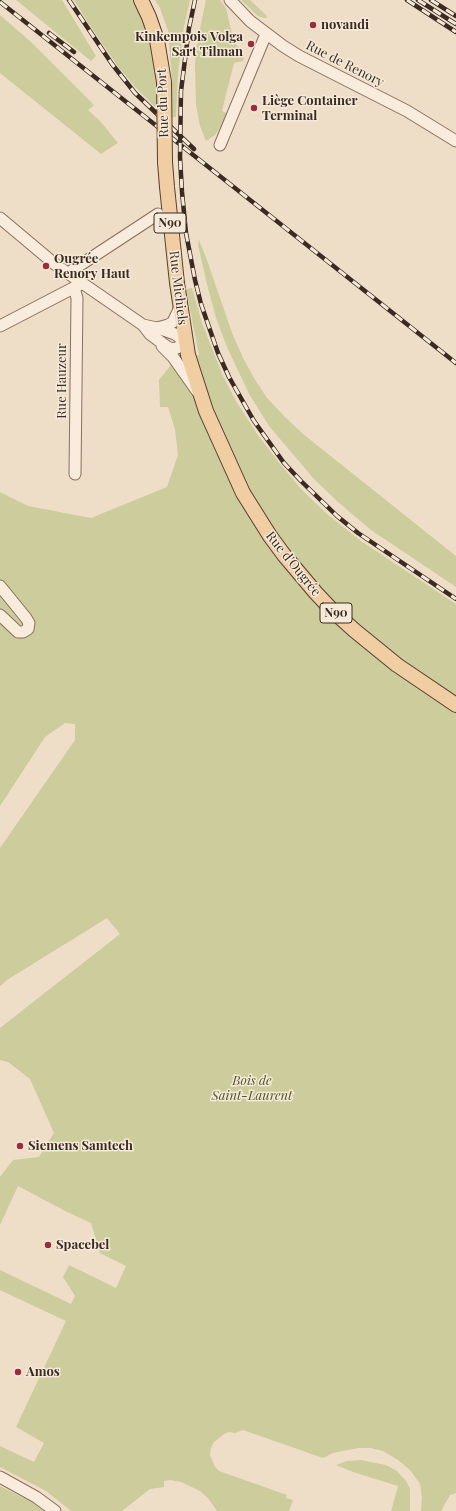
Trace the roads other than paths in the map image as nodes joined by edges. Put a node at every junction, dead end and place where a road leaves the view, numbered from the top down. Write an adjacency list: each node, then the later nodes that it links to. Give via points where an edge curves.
1 (141, 0): 6 (main road, Rue du Port / N90, bridge, via 157,40 164,82)
2 (230, 0): 3 (street, Rue de Renory)
3 (266, 34): 4 (street, Rue de Renory, via 299,56 407,111); 5 (street)
4 (456, 141)
5 (220, 145)
6 (165, 162): 11 (main road, Rue Michiels / N90)
7 (158, 214): 9 (street)
8 (0, 218): 9 (street, Rue d'Ougrée)
9 (68, 273): 10 (street, Rue d'Ougrée)
10 (78, 286): 12 (street, Rue d'Ougrée); 13 (street); 18 (street, Rue Hauzeur)
11 (180, 307): 14 (street, via 173,322); 15 (main road, Rue Michiels / N90)
12 (143, 324): 14 (street, Rue d'Ougrée); 16 (street, Rue d'Ougrée)
13 (0, 326)
14 (158, 328): 15 (street, Rue d'Ougrée, via 175,334)
15 (185, 342): 16 (street, via 182,346 172,349); 17 (main road, Rue d'Ougrée / N90)
16 (159, 343): 17 (street, Rue d'Ougrée, via 173,357)
17 (201, 396): 21 (main road, Rue d'Ougrée / N90, via 244,493 270,536 299,574 332,610 370,644)
18 (75, 474)
19 (0, 586): 20 (street, via 26,618 28,628 18,632)
20 (0, 615)
21 (456, 705)
22 (0, 1477): 23 (street)
23 (55, 1511)

